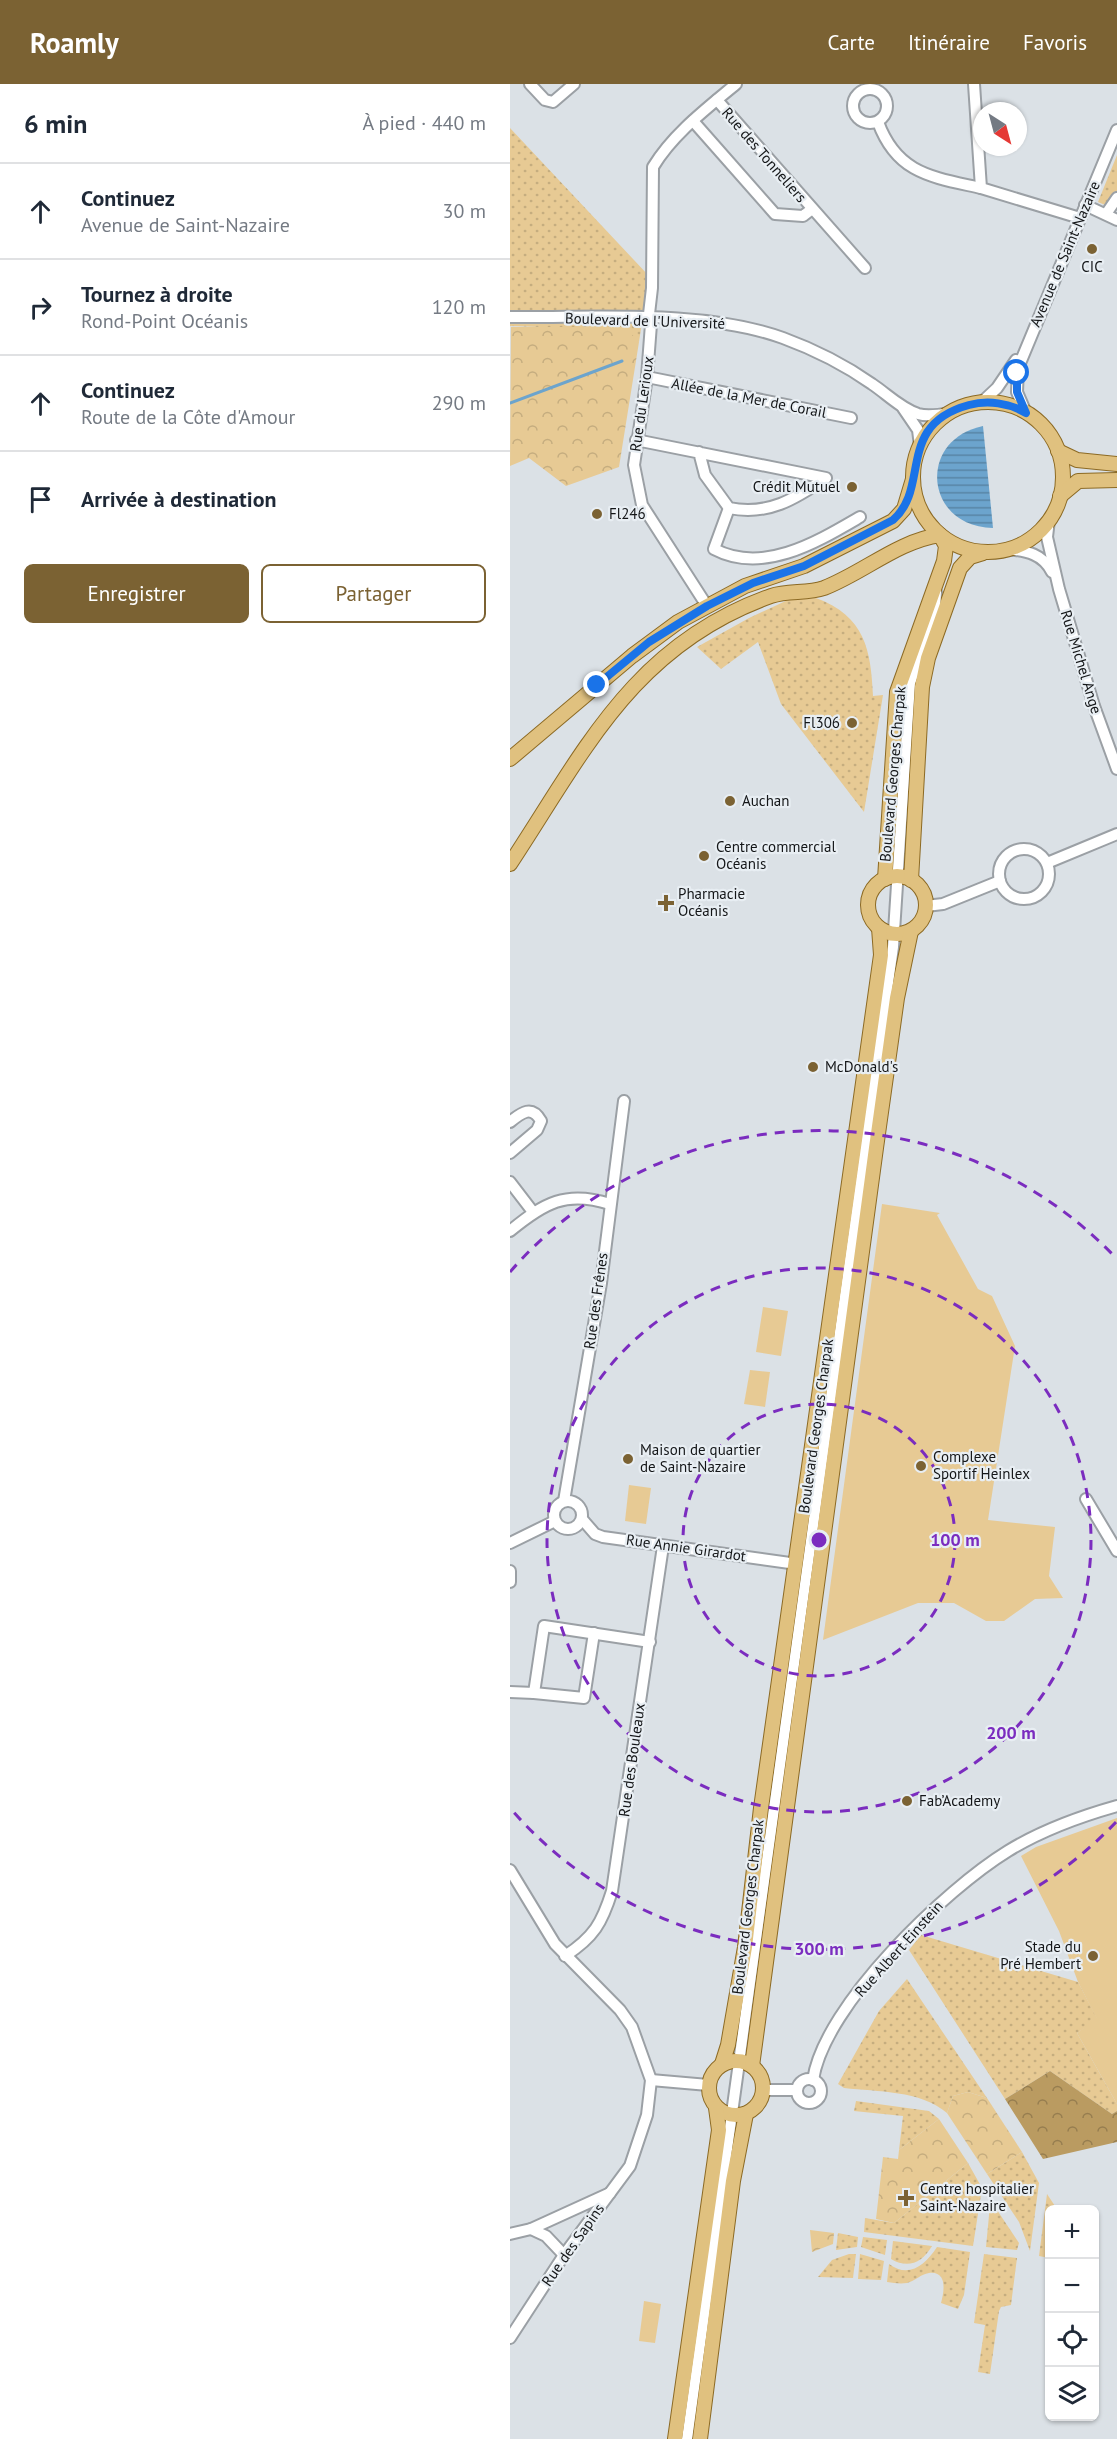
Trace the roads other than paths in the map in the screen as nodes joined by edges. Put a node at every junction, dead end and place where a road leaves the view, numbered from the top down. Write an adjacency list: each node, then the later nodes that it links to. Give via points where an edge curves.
1 (530, 84): 2 (street, via 545,100 553,102)
2 (574, 84)
3 (736, 84): 5 (street, Rue du Lerioux)
4 (974, 84): 9 (street)
5 (717, 100): 6 (street, Rue du Lerioux); 12 (street, Rue des Tonneliers)
6 (693, 121): 12 (street, Rue des Tonneliers, via 776,214 803,216); 18 (street, Rue du Lerioux, via 653,167)
7 (878, 122): 9 (street, via 896,156 913,170)
8 (1117, 130): 11 (street, Avenue de Saint-Nazaire)
9 (981, 188): 14 (street)
10 (1117, 198): 13 (street)
11 (1085, 205): 13 (street); 14 (street, Avenue de Saint-Nazaire)
12 (812, 209): 16 (street, Rue des Tonneliers)
13 (1106, 214): 15 (street)
14 (1080, 218): 19 (street, Avenue de Saint-Nazaire)
15 (1117, 220)
16 (865, 268)
17 (510, 317): 18 (street, Boulevard de l'Université)
18 (650, 319): 20 (street, Rue du Lerioux); 22 (street, Boulevard de l'Université, via 737,325 782,337 850,370)
19 (1026, 345): 21 (street, Avenue de Saint-Nazaire, via 997,388); 24 (street, Avenue de Saint-Nazaire, via 1016,378)
20 (647, 377): 25 (street, Allée de la Mer de Corail); 26 (street, Rue du Lerioux)
21 (981, 403): 23 (main road); 24 (main road, via 1007,405)
22 (903, 407): 23 (street, Boulevard de l'Université, via 922,415); 27 (street, Boulevard de l'Université, via 918,430)
23 (949, 413): 27 (main road, via 930,430)
24 (1026, 413): 28 (main road, via 1045,429)
25 (851, 418)
26 (636, 440): 29 (street); 43 (street, Rue du Lerioux, via 634,465 642,505)
27 (920, 446): 31 (main road)
28 (1058, 451): 30 (main road, via 1077,460); 33 (main road, via 1063,476)
29 (699, 452): 34 (street, via 705,475); 34 (street, via 826,478 766,510)
30 (1117, 464)
31 (913, 479): 37 (main road, via 920,509); 43 (main road, via 904,509 886,525 804,566 753,583)
32 (1117, 480): 33 (main road, via 1078,481)
33 (1060, 496): 36 (main road)
34 (729, 508): 35 (street, via 714,549 747,558 775,556 808,546)
35 (860, 517)
36 (1049, 520): 38 (main road, via 1032,538); 41 (street, Rue Michel Ange, via 1047,537)
37 (940, 535): 39 (main road, via 963,548); 40 (main road, Boulevard Georges Charpak, via 946,546); 48 (main road, via 918,541 824,588 772,595 706,628 667,656 602,721)
38 (1008, 549): 39 (main road); 41 (street, Rue Michel Ange, via 1029,552 1044,561)
39 (988, 552): 42 (main road, Boulevard Georges Charpak, via 964,563)
40 (937, 585): 44 (street); 50 (main road, Boulevard Georges Charpak, via 897,692 886,862)
41 (1059, 589): 46 (street, Rue Michel Ange)
42 (950, 596): 44 (street); 50 (main road, Boulevard Georges Charpak, via 922,687 913,861)
43 (707, 606): 45 (main road, via 649,642)
44 (935, 612): 50 (street, via 910,683)
45 (510, 759)
46 (1117, 769)
47 (1117, 834): 49 (street)
48 (510, 864)
49 (1047, 864): 51 (street, via 1037,853 1016,850 1000,866); 51 (street, via 1047,884 1030,898 1015,897)
50 (899, 878): 52 (main road, via 922,891); 53 (main road, Boulevard Georges Charpak, via 873,889 868,903); 55 (street)
51 (1000, 881): 52 (street, via 943,904)
52 (926, 906): 54 (main road, Boulevard Georges Charpak, via 922,921)
53 (879, 928): 55 (main road); 70 (main road, Boulevard Georges Charpak, via 881,955)
54 (911, 931): 55 (main road); 80 (main road, Boulevard Georges Charpak, via 897,999)
55 (895, 934): 80 (street)
56 (624, 1101): 60 (street, Rue des Frênes)
57 (510, 1122): 58 (street, via 530,1110 541,1121 537,1130)
58 (510, 1153)
59 (510, 1182): 61 (street)
60 (610, 1204): 61 (street, via 565,1197); 64 (street, Rue des Frênes)
61 (533, 1212): 62 (street)
62 (510, 1231)
63 (1086, 1499): 69 (street)
64 (564, 1501): 65 (street, via 580,1506); 66 (street, via 555,1510)
65 (582, 1519): 66 (street, via 569,1529); 68 (street, Rue Annie Girardot, via 600,1536)
66 (555, 1521): 67 (street)
67 (510, 1543)
68 (663, 1546): 70 (street, Rue Annie Girardot); 74 (street, Rue des Bouleaux)
69 (1117, 1551)
70 (797, 1564): 81 (main road, Boulevard Georges Charpak, via 761,1808 746,1947)
71 (510, 1571): 72 (street)
72 (510, 1582)
73 (594, 1633): 74 (street); 76 (street, via 584,1698); 76 (street, via 544,1626)
74 (650, 1642): 79 (street, Rue des Bouleaux, via 612,1891 603,1919 588,1938)
75 (510, 1692): 76 (street)
76 (534, 1693)
77 (1117, 1806): 82 (street, Rue Albert Einstein, via 1026,1840 985,1866 937,1905 851,2003 829,2037)
78 (510, 1870): 79 (street)
79 (565, 1956): 83 (street, via 633,2027)
80 (744, 2060): 81 (main road); 85 (main road, via 759,2072); 88 (street, Boulevard Georges Charpak)
81 (722, 2064): 84 (main road, Boulevard Georges Charpak)
82 (813, 2079): 86 (street, via 803,2081); 86 (street, via 821,2088 816,2102 801,2101)
83 (651, 2080): 84 (street); 89 (street, Rue des Sapins, via 647,2115 635,2153)
84 (708, 2085): 87 (main road)
85 (763, 2090): 86 (street); 88 (main road, via 758,2105)
86 (797, 2090)
87 (716, 2108): 88 (main road); 96 (main road, via 719,2130)
88 (738, 2115): 97 (street, Boulevard Georges Charpak); 98 (main road, Boulevard Georges Charpak)
89 (610, 2192): 90 (street); 91 (street, Rue des Sapins)
90 (583, 2205): 91 (street); 92 (street)
91 (594, 2214): 94 (street, Rue des Sapins)
92 (531, 2229): 93 (street); 94 (street, via 546,2236)
93 (510, 2234)
94 (564, 2255): 95 (street, Rue des Sapins)
95 (510, 2338)
96 (675, 2439)
97 (687, 2439)
98 (700, 2439)

